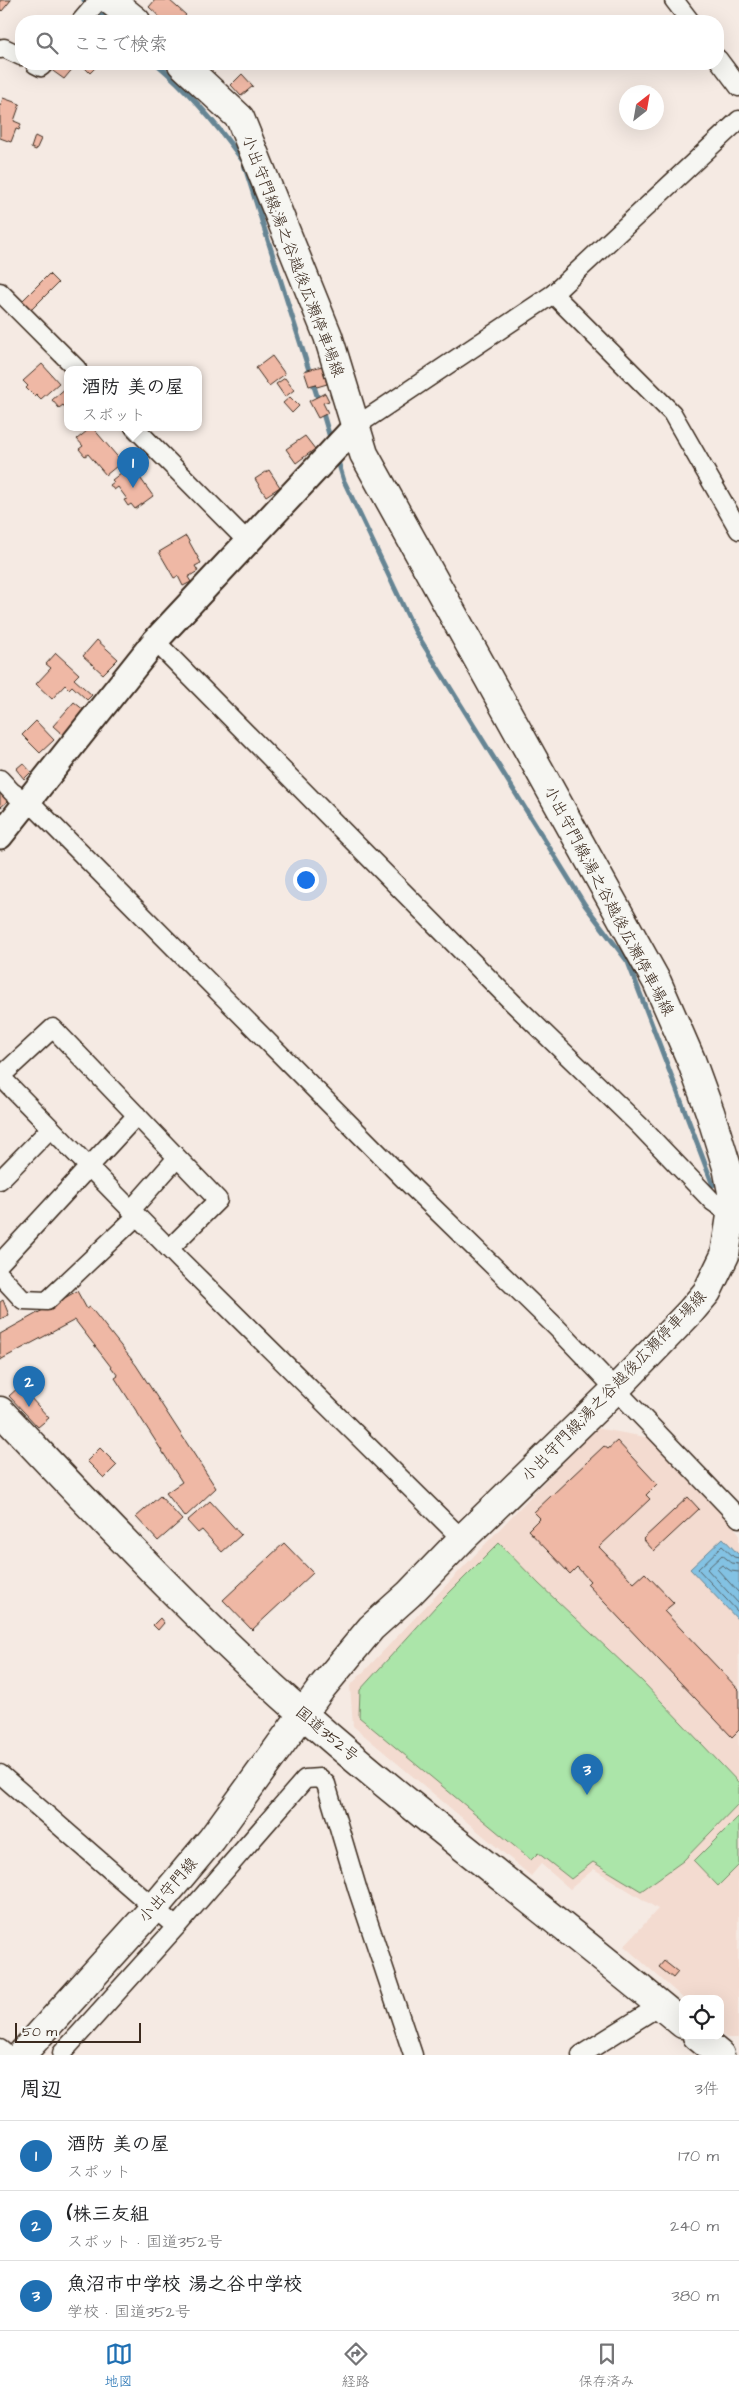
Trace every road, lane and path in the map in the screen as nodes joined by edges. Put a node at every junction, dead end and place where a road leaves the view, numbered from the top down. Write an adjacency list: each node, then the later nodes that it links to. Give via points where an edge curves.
1 (99, 0): 4 (street)
2 (110, 0): 5 (main road)
3 (674, 0): 6 (street)
4 (86, 15)
5 (129, 15)
6 (685, 15)
7 (0, 49): 8 (street)
8 (15, 53)
9 (724, 66): 11 (street)
10 (188, 70): 16 (main road, 小出守門線;湯之谷越後広瀬停車場線, via 240,118 328,336)
11 (739, 87)
12 (739, 120): 14 (street)
13 (0, 292): 15 (street)
14 (553, 294): 16 (street); 18 (street, via 672,413)
15 (74, 366)
16 (356, 426): 19 (street); 30 (main road, 小出守門線;湯之谷越後広瀬停車場線, via 364,454 656,982 710,1112 727,1167)
17 (138, 431): 19 (street)
18 (739, 530)
19 (248, 542): 20 (street)
20 (155, 641): 22 (street); 30 (street, via 713,1202 723,1209)
21 (0, 779): 22 (street)
22 (26, 802): 23 (street); 36 (street, via 38,810)
23 (0, 836)
24 (0, 1076): 25 (street, via 52,1028); 26 (street)
25 (136, 1115): 27 (street); 28 (street)
26 (51, 1128): 28 (street); 29 (street)
27 (177, 1158): 31 (street); 33 (street, via 218,1200)
28 (89, 1167): 31 (street); 34 (street)
29 (0, 1180)
30 (732, 1209): 32 (main road, 小出守門線;湯之谷越後広瀬停車場線)
31 (134, 1213): 33 (street); 35 (street, via 47,1300 23,1300)
32 (733, 1238): 36 (main road, 小出守門線;湯之谷越後広瀬停車場線, via 707,1292)
33 (169, 1249): 39 (street)
34 (0, 1263)
35 (0, 1275)
36 (616, 1389): 38 (street); 39 (main road, 小出守門線;湯之谷越後広瀬停車場線)
37 (0, 1411): 40 (main road, 国道352号, via 175,1594)
38 (739, 1518)
39 (462, 1539): 40 (main road, 小出守門線;湯之谷越後広瀬停車場線, via 371,1628)
40 (303, 1714): 42 (main road, 小出守門線, via 234,1812); 44 (main road, 国道352号)
41 (0, 1774): 42 (street)
42 (154, 1908): 43 (street); 50 (main road, 小出守門線)
43 (176, 1927): 48 (street); 51 (street, via 305,1779 320,1778 326,1784)
44 (657, 2003): 45 (main road, 国道352号); 52 (street, via 648,2013)
45 (679, 2021)
46 (702, 2040): 53 (main road)
47 (0, 2049): 49 (street)
48 (62, 2054)
49 (7, 2055)
50 (20, 2055)
51 (413, 2055)
52 (581, 2055)
53 (720, 2055)

